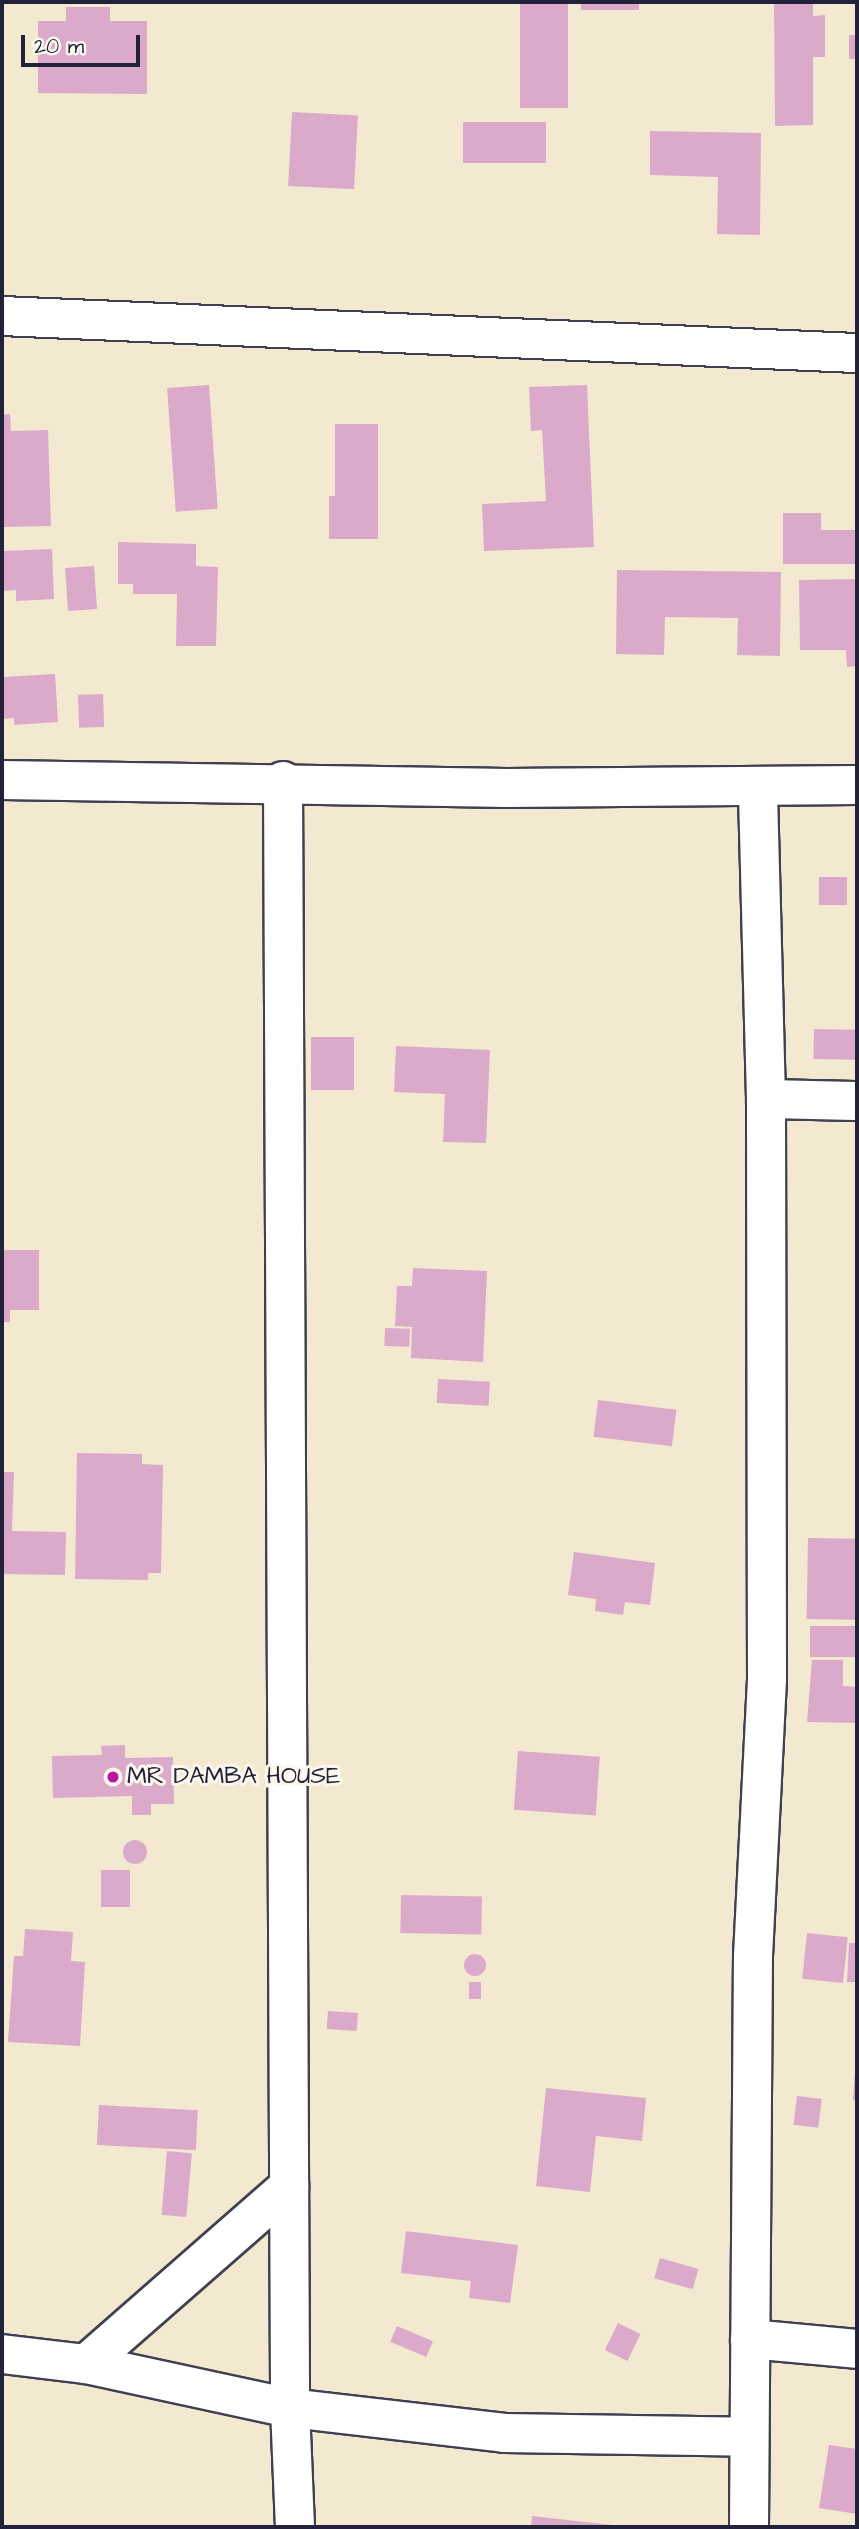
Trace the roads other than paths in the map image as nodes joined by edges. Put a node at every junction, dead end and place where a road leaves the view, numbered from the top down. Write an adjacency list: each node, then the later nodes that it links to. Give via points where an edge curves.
1 (2, 316): 2 (street)
2 (857, 353)
3 (2, 779): 4 (street)
4 (284, 781): 6 (street, via 506,788); 9 (street)
5 (857, 785): 6 (street)
6 (758, 786): 7 (street)
7 (766, 1099): 8 (street); 10 (street, via 767,1679 753,1956)
8 (857, 1101)
9 (289, 2186): 13 (street); 14 (street)
10 (750, 2339): 11 (street); 15 (street)
11 (857, 2348)
12 (2, 2354): 13 (street)
13 (86, 2364): 14 (street)
14 (290, 2408): 15 (street, via 505,2432); 16 (street)
15 (748, 2437): 17 (street)
16 (295, 2527)
17 (749, 2527)

